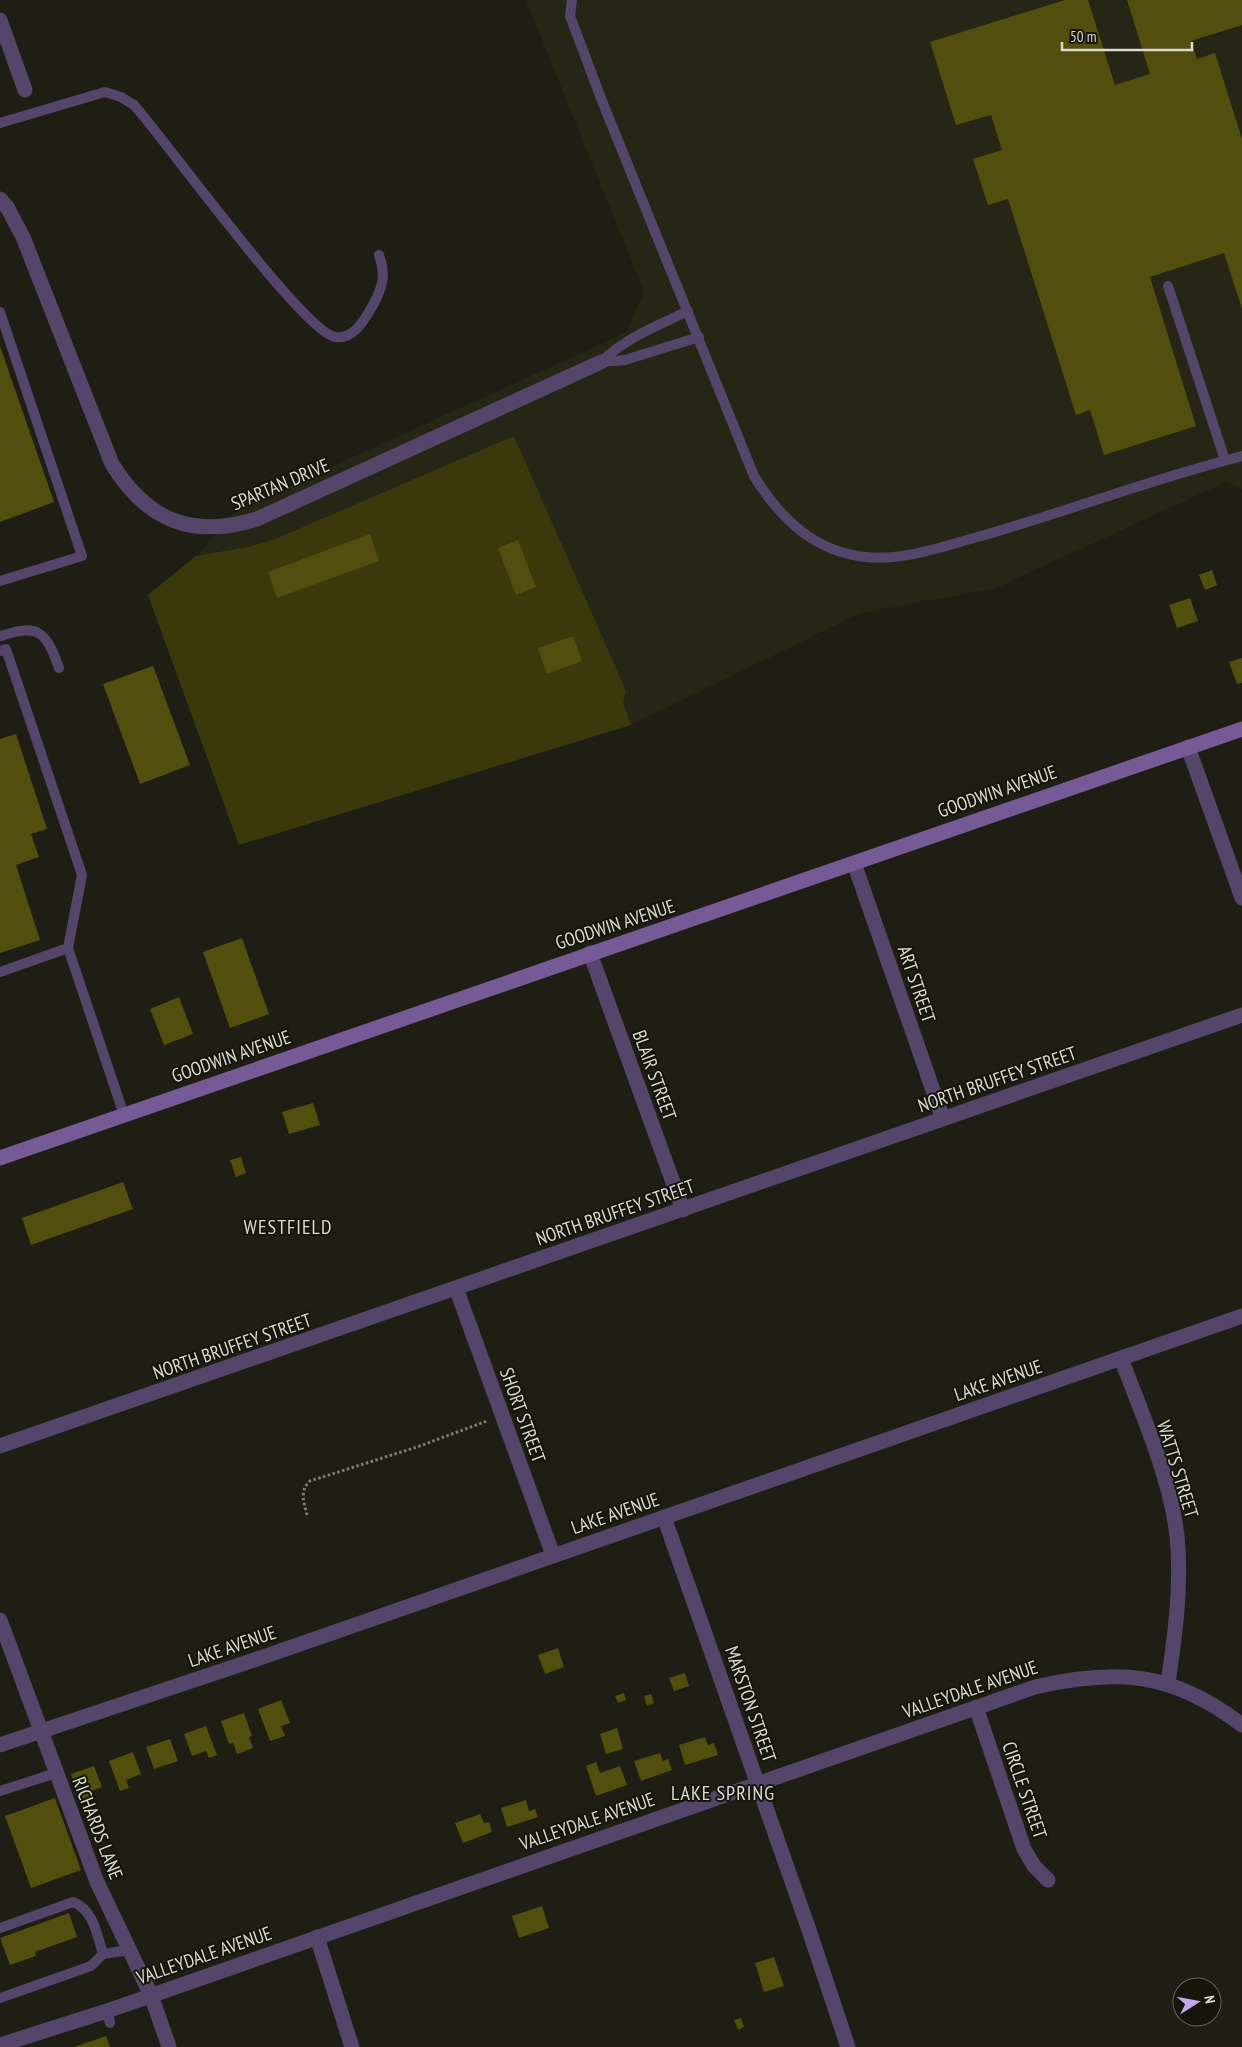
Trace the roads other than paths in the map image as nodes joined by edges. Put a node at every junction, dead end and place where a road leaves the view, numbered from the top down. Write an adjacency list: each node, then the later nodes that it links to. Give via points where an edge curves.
1 (572, 0): 8 (lane, via 570,16)
2 (0, 20): 3 (street)
3 (25, 90)
4 (0, 123): 6 (lane, via 106,92 134,105 258,261 326,334 347,336 366,316 384,282)
5 (0, 199): 11 (street, SPARTAN DRIVE, via 24,237 112,464 121,479 150,508 192,526 236,526 257,519)
6 (379, 255)
7 (1168, 286): 13 (lane)
8 (688, 311): 10 (lane); 11 (lane, via 628,340)
9 (0, 312): 14 (lane, via 82,556)
10 (699, 337): 11 (lane, via 625,360); 13 (lane, via 754,476 770,502 806,536 842,552 874,557 914,554)
11 (601, 362)
12 (1242, 456): 13 (lane)
13 (1225, 460)
14 (0, 582)
15 (0, 635): 16 (lane); 17 (lane, via 21,630 38,632 50,642)
16 (3, 650): 22 (lane, via 82,875)
17 (59, 668)
18 (1242, 729): 19 (street, GOODWIN AVENUE)
19 (1188, 747): 20 (street, GOODWIN AVENUE); 21 (street)
20 (854, 863): 23 (street, GOODWIN AVENUE); 27 (street, ART STREET)
21 (1242, 898)
22 (68, 948): 24 (lane); 26 (lane)
23 (590, 953): 26 (street, GOODWIN AVENUE); 29 (street, BLAIR STREET)
24 (0, 972)
25 (1242, 1015): 27 (street, NORTH BRUFFEY STREET)
26 (124, 1115): 28 (street, GOODWIN AVENUE)
27 (942, 1119): 29 (street, NORTH BRUFFEY STREET)
28 (0, 1158)
29 (683, 1210): 30 (street, NORTH BRUFFEY STREET)
30 (456, 1288): 33 (street, NORTH BRUFFEY STREET); 35 (street, SHORT STREET)
31 (1242, 1316): 32 (street, LAKE AVENUE)
32 (1121, 1358): 34 (street, LAKE AVENUE); 37 (street, WATTS STREET, via 1164,1481 1177,1534 1178,1611)
33 (0, 1446)
34 (664, 1517): 35 (street, LAKE AVENUE); 43 (street, MARSTON STREET)
35 (553, 1556): 40 (street, LAKE AVENUE)
36 (0, 1620): 40 (street, RICHARDS LANE)
37 (1168, 1683): 38 (street, VALLEYDALE AVENUE, via 1129,1676 1069,1679 1035,1686); 39 (street, VALLEYDALE AVENUE, via 1188,1691)
38 (976, 1708): 43 (street, VALLEYDALE AVENUE); 45 (street, CIRCLE STREET, via 1024,1849)
39 (1242, 1724)
40 (41, 1732): 41 (street, LAKE AVENUE); 42 (street, RICHARDS LANE)
41 (0, 1745)
42 (56, 1773): 44 (lane); 48 (street, RICHARDS LANE, via 97,1882)
43 (758, 1783): 47 (street, VALLEYDALE AVENUE); 55 (street, MARSTON STREET)
44 (0, 1791)
45 (1048, 1880)
46 (0, 1928): 49 (lane, via 73,1902 85,1908 90,1915)
47 (317, 1937): 50 (street, VALLEYDALE AVENUE); 54 (street)
48 (130, 1950): 49 (lane); 50 (street, RICHARDS LANE)
49 (103, 1954): 51 (lane, via 91,1966)
50 (150, 1995): 52 (street, VALLEYDALE AVENUE, via 109,2017); 53 (street, RICHARDS LANE)
51 (0, 1998)
52 (0, 2045)
53 (169, 2047)
54 (352, 2047)
55 (848, 2047)

